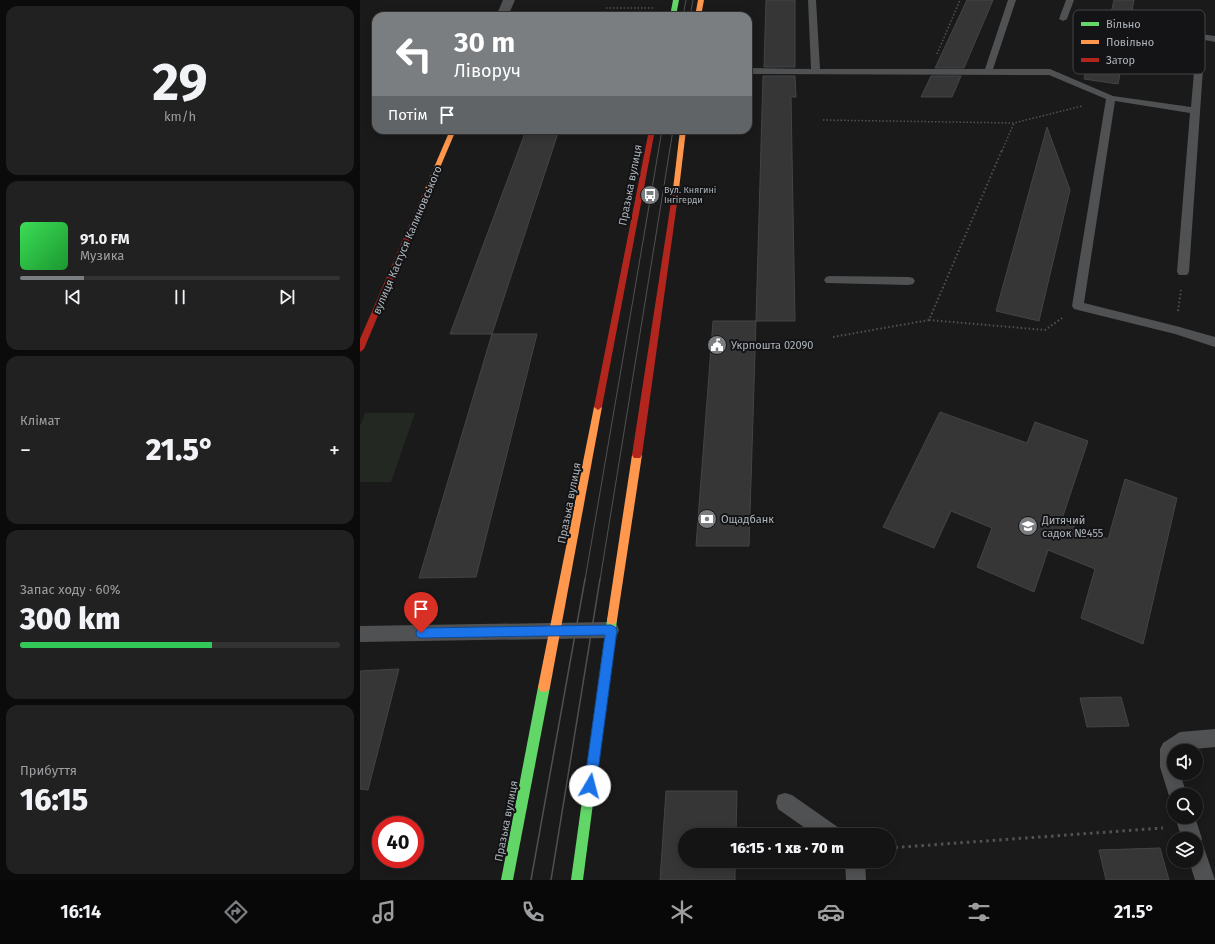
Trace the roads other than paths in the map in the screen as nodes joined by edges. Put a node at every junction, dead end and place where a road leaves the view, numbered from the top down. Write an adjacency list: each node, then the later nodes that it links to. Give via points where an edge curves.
1 (509, 0): 7 (street)
2 (676, 0): 8 (street)
3 (701, 0): 9 (street)
4 (812, 0): 14 (lane)
5 (1012, 0): 15 (lane)
6 (1070, 0): 10 (lane)
7 (504, 12)
8 (674, 12)
9 (699, 12)
10 (1063, 19)
11 (1205, 38): 12 (lane)
12 (1215, 39)
13 (752, 71): 14 (lane)
14 (816, 71): 15 (lane)
15 (988, 72): 17 (lane, via 1050,72)
16 (1198, 74): 18 (lane)
17 (1111, 98): 18 (lane); 25 (lane, via 1078,306 1176,330)
18 (1196, 111): 22 (lane)
19 (451, 134): 26 (street, вулиця Кастуся Калиновського)
20 (651, 134): 27 (street, Празька вулиця)
21 (683, 134): 28 (street, via 671,231)
22 (1183, 272)
23 (830, 280): 24 (lane)
24 (909, 281)
25 (1214, 343)
26 (360, 349)
27 (556, 630): 28 (lane); 29 (lane); 36 (street, Празька вулиця)
28 (611, 630): 37 (street)
29 (360, 634)
30 (1215, 738): 31 (lane, via 1180,741 1169,749 1169,767)
31 (1176, 788)
32 (785, 802): 33 (lane)
33 (822, 828)
34 (855, 868): 38 (lane)
35 (1201, 868): 39 (lane)
36 (507, 880)
37 (577, 880)
38 (856, 880)
39 (1205, 880)

